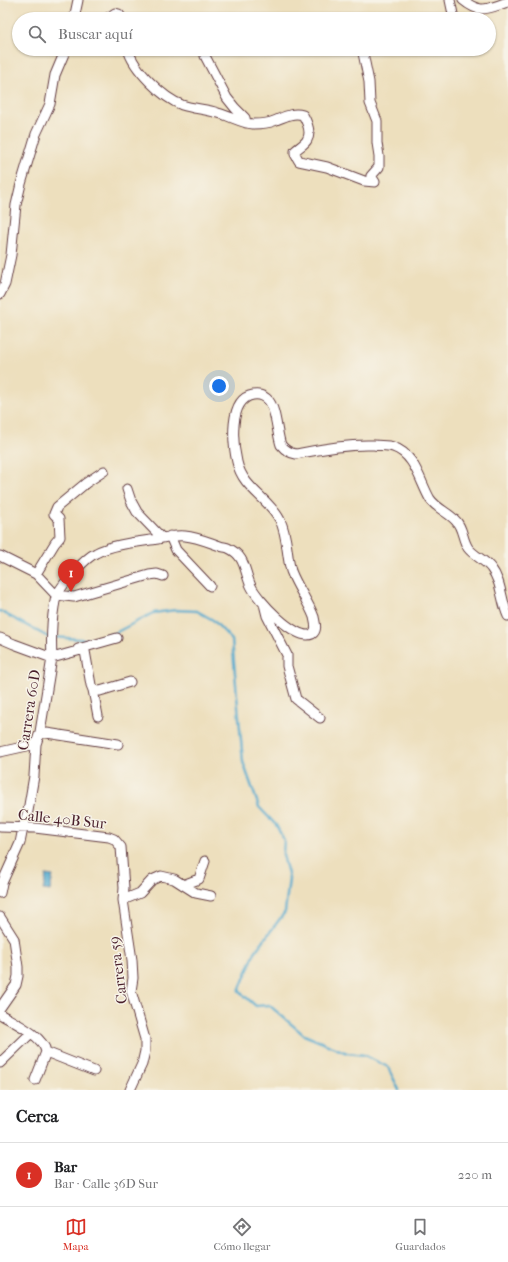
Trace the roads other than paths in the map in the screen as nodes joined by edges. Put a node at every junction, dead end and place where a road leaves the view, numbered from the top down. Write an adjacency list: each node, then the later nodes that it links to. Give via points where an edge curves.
1 (78, 0): 5 (street)
2 (450, 0): 6 (street)
3 (463, 0): 4 (street, via 472,7 485,9)
4 (508, 2)
5 (75, 12)
6 (453, 12)
7 (63, 56): 12 (street, via 55,75 50,104 36,134 21,184 16,205 11,255 5,284)
8 (130, 56): 11 (street, via 158,90 170,99)
9 (205, 56): 11 (street, via 227,98 245,118)
10 (364, 56): 11 (street, via 370,103 377,121 379,167 371,176 375,182 299,161 295,151 307,141 309,135 308,124 303,115 297,113 283,116 273,122)
11 (246, 123)
12 (0, 294)
13 (104, 471): 17 (street, via 57,506 54,514 59,519 60,537)
14 (127, 489): 15 (street, via 138,512)
15 (166, 537): 19 (street); 20 (street, via 128,543 96,552 86,559); 21 (street, via 184,536 228,547 240,557 251,586)
16 (0, 556): 17 (street)
17 (36, 574): 20 (street)
18 (164, 576): 20 (street, via 149,575 74,597)
19 (210, 586)
20 (56, 595): 25 (street, Carrera 60D, via 51,625)
21 (264, 603): 22 (street, via 278,619 297,633 303,635 314,632 316,624 313,614 291,571 280,520 245,481 236,460 235,415 243,401 255,394 263,396 271,404 281,445 290,453 364,445 392,446 406,456 415,466 432,501 460,525 468,547 491,568); 29 (street, via 266,616 287,655 296,698)
22 (508, 616)
23 (0, 638): 25 (street)
24 (117, 638): 25 (street)
25 (51, 654): 27 (street, via 85,651); 30 (street, Carrera 60D)
26 (130, 682): 27 (street, via 100,691)
27 (93, 690): 28 (street)
28 (98, 716)
29 (320, 718)
30 (40, 732): 31 (street, Carrera 60D); 32 (street)
31 (36, 744): 33 (street); 35 (street, Carrera 60D, via 34,776)
32 (118, 744)
33 (0, 752)
34 (0, 827): 35 (street, Calle 40B Sur)
35 (23, 828): 36 (street, Calle 40B Sur, via 109,837); 39 (street, Carrera 60D, via 20,843)
36 (119, 843): 41 (street, Carrera 59)
37 (205, 861): 38 (street, via 199,879)
38 (183, 885): 40 (street, via 196,893); 41 (street, via 170,877 158,877 140,893)
39 (0, 893)
40 (211, 896)
41 (123, 900): 50 (street, Carrera 59, via 132,960 132,991 145,1039 142,1064)
42 (0, 917): 43 (street, via 14,939 18,967 16,985)
43 (0, 1008)
44 (0, 1014): 45 (street)
45 (31, 1033): 46 (street, via 41,1041); 47 (street)
46 (46, 1052): 48 (street); 49 (street)
47 (0, 1063)
48 (94, 1071)
49 (35, 1080)
50 (130, 1090)

